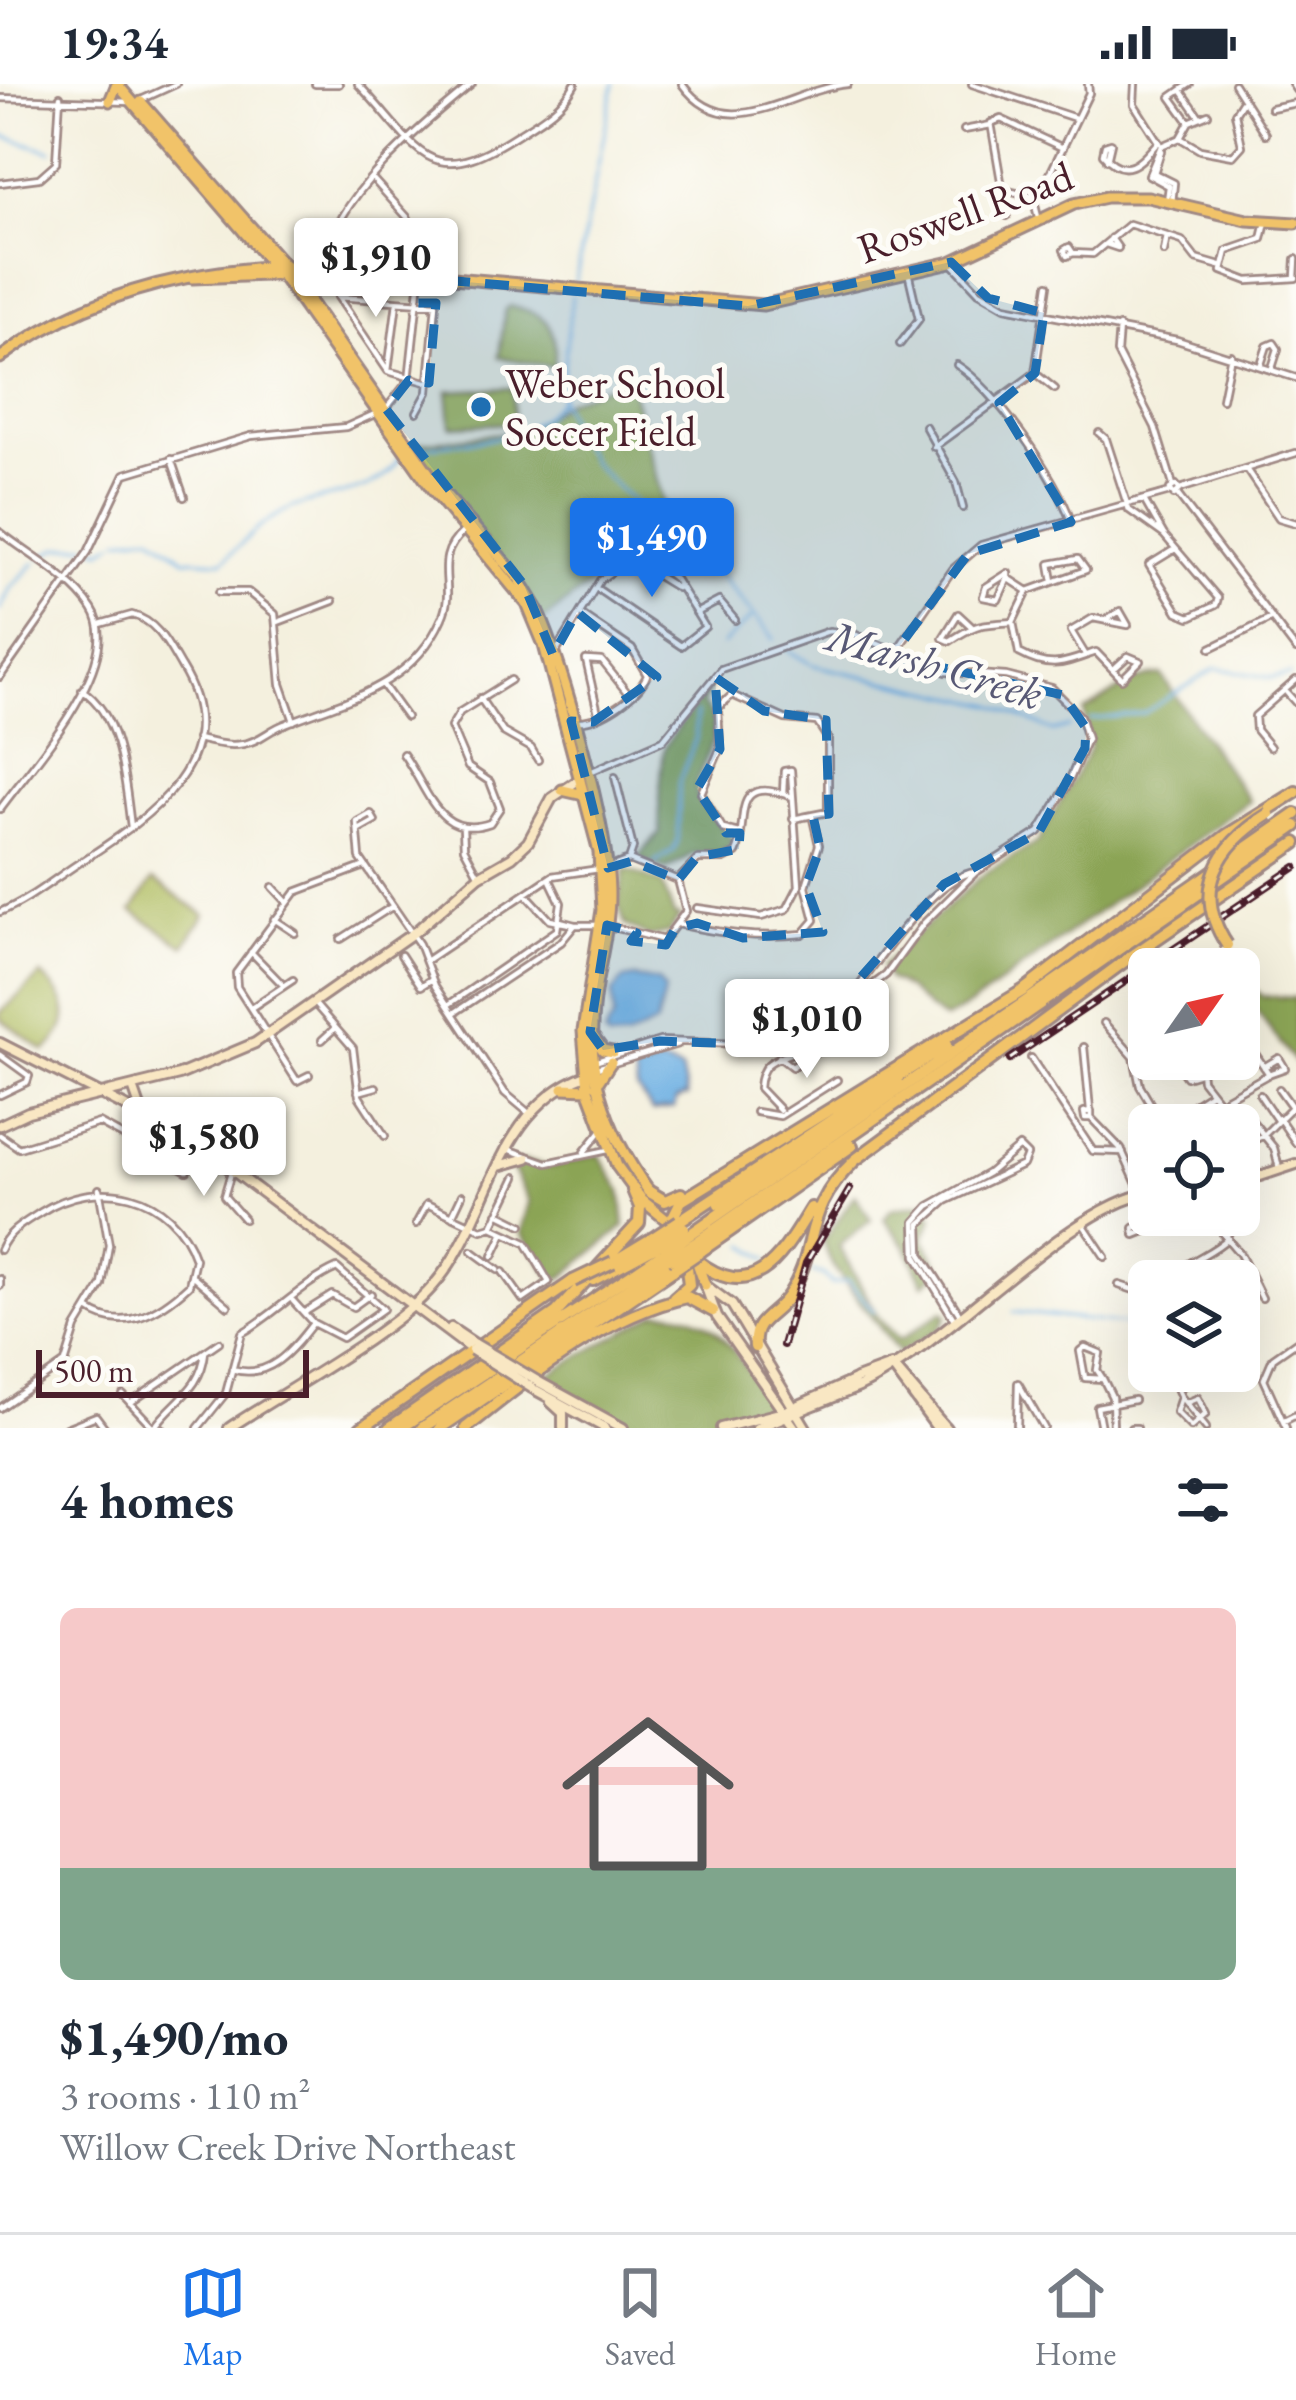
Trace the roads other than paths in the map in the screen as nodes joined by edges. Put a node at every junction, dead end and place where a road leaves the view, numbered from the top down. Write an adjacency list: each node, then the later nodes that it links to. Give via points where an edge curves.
1 (122, 84): 20 (main road); 21 (main road)
2 (176, 84): 21 (street)
3 (315, 84): 4 (street)
4 (339, 84)
5 (358, 84): 33 (street)
6 (472, 84): 33 (street)
7 (575, 84): 33 (street, via 549,114 475,161 441,163)
8 (682, 84): 9 (street, via 707,110 731,116)
9 (848, 84)
10 (972, 84): 27 (street)
11 (1088, 84): 27 (street)
12 (1135, 84): 34 (street, via 1134,104)
13 (1190, 84): 16 (street)
14 (1234, 84): 22 (street)
15 (15, 88): 19 (street)
16 (1181, 90): 26 (street); 28 (street, via 1171,97)
17 (60, 96): 19 (street); 20 (street); 40 (street, via 56,163 39,178)
18 (0, 98): 19 (street)
19 (16, 98)
20 (110, 101): 21 (street)
21 (137, 101): 36 (main road); 61 (main road)
22 (1242, 102): 31 (street); 32 (street, via 1235,113 1239,153 1200,150)
23 (1296, 103): 24 (street)
24 (1270, 108)
25 (1208, 114): 26 (street)
26 (1199, 116): 28 (street)
27 (1076, 118): 35 (street)
28 (1189, 122): 32 (street)
29 (991, 124): 30 (street); 35 (street, via 1001,118); 41 (street)
30 (964, 130)
31 (1266, 134)
32 (1180, 138): 34 (street)
33 (412, 140): 39 (street)
34 (1160, 145): 37 (street, via 1130,170); 43 (street, via 1149,175 1169,186)
35 (1063, 148): 42 (street)
36 (179, 154): 38 (main road); 50 (main road)
37 (1108, 160)
38 (199, 172)
39 (372, 178): 45 (street); 60 (street, via 351,202)
40 (0, 183)
41 (1000, 189): 42 (street); 44 (street)
42 (1033, 197): 46 (street)
43 (1169, 202): 46 (main road, Roswell Road, via 1106,197); 47 (main road, Roswell Road)
44 (1006, 216)
45 (408, 218)
46 (1040, 221): 55 (main road, Roswell Road)
47 (1266, 222): 48 (main road, Roswell Road); 57 (street, via 1264,237 1232,247)
48 (1296, 223)
49 (1168, 236): 52 (street); 53 (street, via 1129,224 1093,254); 57 (street)
50 (259, 249): 58 (main road); 61 (main road)
51 (379, 251): 59 (street)
52 (1164, 252)
53 (1073, 253)
54 (1296, 260): 66 (street)
55 (951, 262): 62 (main road, Roswell Road); 71 (street, via 988,298)
56 (349, 266): 59 (main road, Roswell Road); 60 (main road, Roswell Road); 61 (main road)
57 (1220, 266): 66 (street, via 1228,277)
58 (254, 268): 61 (main road, Roswell Road); 64 (main road, Roswell Road)
59 (369, 268): 63 (main road, Roswell Road)
60 (322, 269): 61 (main road, Roswell Road); 65 (main road, Roswell Road); 68 (main road, via 309,285)
61 (283, 271): 64 (main road, Roswell Road); 68 (main road); 73 (main road)
62 (909, 274): 63 (main road, Roswell Road, via 747,306); 74 (street, via 919,319)
63 (441, 277): 65 (main road, Roswell Road)
64 (191, 278): 76 (main road, Roswell Road, via 99,302)
65 (419, 278): 70 (street)
66 (1296, 278)
67 (1048, 284): 71 (street)
68 (310, 299): 79 (main road)
69 (397, 302): 70 (street); 81 (street); 81 (street, via 338,297)
70 (416, 303): 84 (street); 85 (street, via 436,304)
71 (1044, 313): 72 (street); 82 (street)
72 (1119, 327): 75 (street); 97 (street, via 1118,352 1156,427)
73 (321, 332): 79 (main road); 89 (main road)
74 (900, 344)
75 (1232, 355): 77 (street); 87 (street)
76 (0, 358)
77 (1261, 364): 80 (street); 80 (street, via 1268,344 1277,346)
78 (957, 365): 88 (street)
79 (357, 368): 89 (main road)
80 (1272, 368): 83 (street)
81 (388, 370): 84 (street)
82 (1035, 374): 86 (street); 88 (street)
83 (1296, 378)
84 (409, 380): 85 (street); 89 (street)
85 (429, 383): 90 (street)
86 (1055, 389)
87 (1222, 399)
88 (999, 404): 93 (street); 102 (street, via 1058,488)
89 (382, 411): 95 (street, via 346,428 259,434); 104 (main road); 128 (main road, via 530,594)
90 (417, 412)
91 (925, 426): 93 (street)
92 (1099, 433): 100 (street)
93 (934, 447): 101 (street)
94 (1296, 453): 96 (street)
95 (171, 459): 98 (street); 110 (street, via 119,480)
96 (1246, 469): 97 (street); 103 (street, via 1279,518)
97 (1175, 490): 99 (street); 117 (street)
98 (184, 497)
99 (1144, 500): 100 (street); 106 (street)
100 (1126, 505): 102 (street); 106 (street)
101 (963, 508)
102 (1071, 522): 126 (street, via 1001,537 968,554)
103 (1296, 523)
104 (467, 530): 128 (main road, via 519,590); 135 (street, via 444,560 441,621)
105 (0, 532): 110 (street)
106 (1164, 535): 107 (street)
107 (1175, 549): 107 (street, via 1145,564 1180,618 1219,601)
108 (1008, 578): 108 (street, via 986,586 983,597 998,600); 112 (street)
109 (1053, 581): 109 (street, via 1075,576 1086,570 1078,559 1050,564); 112 (street)
110 (66, 583): 122 (street); 131 (street)
111 (596, 588): 115 (street, via 630,559 648,570 664,568); 115 (street, via 672,645 704,627); 116 (street)
112 (1028, 591): 121 (street)
113 (219, 592): 120 (street, via 256,595)
114 (333, 601): 120 (street)
115 (696, 614): 119 (street, via 719,601)
116 (582, 615): 128 (street); 138 (street, via 644,662 646,680)
117 (1272, 618): 124 (street); 125 (street)
118 (1107, 619): 127 (street, via 1071,631)
119 (735, 620)
120 (278, 622): 143 (street, via 281,684)
121 (1013, 622): 123 (street); 129 (street, via 1019,653)
122 (100, 624): 136 (street, via 100,656); 145 (street, via 132,615 155,627 192,688)
123 (972, 626): 123 (street, via 950,641 943,638 958,614)
124 (1211, 648)
125 (1296, 650)
126 (896, 653): 134 (street, via 946,672); 149 (street, via 829,631 737,662 709,679 664,740)
127 (1086, 655): 129 (street); 130 (street, via 1096,652)
128 (550, 656): 144 (main road)
129 (1040, 665): 134 (street)
130 (1116, 667)
131 (0, 676)
132 (511, 680): 139 (street)
133 (1296, 680): 137 (street)
134 (1034, 681): 169 (street, via 1063,694 1079,716 1085,748 1039,832)
135 (383, 686): 142 (street); 143 (street)
136 (82, 690): 156 (street); 161 (street, via 106,718)
137 (1288, 693): 140 (street); 146 (street, via 1255,716)
138 (630, 696): 141 (street); 141 (street, via 602,661 586,660)
139 (480, 698): 148 (street, via 497,726); 162 (street, via 451,727 500,808 490,824)
140 (1296, 703)
141 (598, 713): 144 (street, via 592,722)
142 (406, 717)
143 (294, 721): 145 (street, via 244,744)
144 (568, 722): 149 (main road)
145 (197, 740): 161 (street, via 178,785)
146 (1270, 747)
147 (403, 754): 162 (street, via 441,816)
148 (538, 760)
149 (583, 777): 151 (street); 152 (main road); 168 (main road)
150 (615, 777): 166 (street)
151 (562, 790): 152 (main road); 170 (street, via 527,842)
152 (584, 794): 168 (main road)
153 (783, 794): 155 (street); 155 (street, via 784,771 791,770); 164 (street, via 750,797 740,810)
154 (1296, 795): 188 (highway, bridge, via 1242,831 1217,860 1210,901); 202 (highway, via 1227,836)
155 (792, 797): 159 (street)
156 (0, 808)
157 (1296, 814): 282 (highway)
158 (813, 816): 159 (street); 164 (street, via 828,812 822,726 731,695 718,707 720,749 701,794 723,829); 173 (street, via 819,845)
159 (793, 820): 173 (street)
160 (1296, 826): 282 (highway, via 980,1050)
161 (131, 828): 179 (street)
162 (463, 828): 170 (street)
163 (359, 830): 167 (street)
164 (740, 833): 172 (street, via 733,856 698,859)
165 (1296, 843): 249 (highway)
166 (629, 860): 168 (street); 172 (street)
167 (365, 866): 176 (street); 177 (street)
168 (604, 869): 171 (street); 183 (main road)
169 (976, 872): 192 (street, via 936,892); 195 (street)
170 (481, 874): 186 (street)
171 (549, 877): 175 (street); 181 (street)
172 (678, 880): 178 (street)
173 (802, 886): 178 (street, via 774,916); 182 (street, via 814,920 803,934 743,938)
174 (273, 887): 176 (street)
175 (526, 893): 181 (street, via 539,912); 191 (street)
176 (286, 901): 180 (street)
177 (392, 906): 186 (street); 187 (street)
178 (692, 910): 182 (street)
179 (0, 912)
180 (274, 919): 185 (street); 189 (street)
181 (560, 921): 184 (street); 198 (street, via 553,935)
182 (678, 924): 183 (street, via 664,940)
183 (603, 925): 184 (street); 206 (main road); 216 (main road, via 584,1019)
184 (574, 926): 201 (street)
185 (295, 933)
186 (412, 933): 191 (street); 197 (street)
187 (341, 939)
188 (1228, 945)
189 (250, 952): 196 (street); 199 (street, via 235,978)
190 (400, 955): 193 (street, via 421,986)
191 (427, 960): 193 (street)
192 (870, 973): 195 (street); 200 (street)
193 (432, 979): 198 (street)
194 (293, 980): 196 (street)
195 (879, 980): 200 (street)
196 (284, 986): 199 (street)
197 (313, 1002): 204 (street); 207 (street)
198 (448, 1005): 201 (street)
199 (251, 1008): 207 (street)
200 (842, 1008): 213 (street, via 766,1045 660,1041)
201 (454, 1014): 237 (street, via 508,1097)
202 (986, 1014): 255 (highway); 282 (highway)
203 (1104, 1023): 231 (street, via 1134,1057)
204 (335, 1028): 208 (street); 226 (street, via 356,1056)
205 (831, 1030): 209 (street)
206 (590, 1034): 213 (main road); 216 (main road)
207 (266, 1035): 217 (street, via 297,1081); 221 (street, via 199,1068)
208 (322, 1040)
209 (817, 1040): 214 (street); 214 (street, via 815,1052 791,1067)
210 (0, 1043): 229 (street)
211 (1084, 1047): 239 (street)
212 (0, 1055): 228 (street, via 29,1076)
213 (612, 1057): 216 (street); 222 (main road)
214 (779, 1057): 235 (street, via 762,1069 759,1088)
215 (1030, 1058): 242 (street)
216 (587, 1071): 222 (main road); 224 (street)
217 (309, 1075)
218 (837, 1080): 236 (street, via 780,1116)
219 (1203, 1080): 227 (street)
220 (1255, 1080): 234 (street)
221 (134, 1087): 229 (street); 238 (street)
222 (592, 1087): 224 (main road); 243 (main road); 267 (main road)
223 (376, 1088): 226 (street)
224 (563, 1088): 237 (street)
225 (1279, 1089): 240 (street, via 1292,1107)
226 (358, 1092): 246 (street)
227 (1211, 1093): 232 (street); 233 (street)
228 (0, 1094)
229 (104, 1095): 238 (street); 241 (street)
230 (1260, 1095): 240 (street)
231 (1151, 1104)
232 (1197, 1104)
233 (1219, 1104)
234 (1221, 1104)
235 (780, 1110)
236 (756, 1112)
237 (532, 1113): 251 (street)
238 (143, 1115): 260 (street)
239 (1088, 1115): 242 (street); 253 (street)
240 (1278, 1119): 247 (street); 250 (street)
241 (0, 1125)
242 (1072, 1125): 253 (street, via 1098,1155)
243 (602, 1131): 252 (main road); 254 (street)
244 (1260, 1131): 247 (street)
245 (0, 1136): 261 (street, via 19,1148 99,1123)
246 (385, 1136)
247 (1264, 1136): 248 (street); 259 (street)
248 (1260, 1138)
249 (880, 1141): 282 (highway, via 830,1179 770,1267 754,1276 728,1276); 309 (highway, via 820,1201 793,1287 756,1326)
250 (1296, 1143)
251 (505, 1148): 256 (street); 262 (street)
252 (610, 1150): 254 (street); 266 (main road)
253 (1124, 1152): 257 (street)
254 (580, 1156): 256 (street)
255 (747, 1158): 267 (highway, via 672,1199); 282 (highway, via 675,1206)
256 (527, 1159): 262 (street)
257 (1128, 1159)
258 (1296, 1164): 259 (street)
259 (1279, 1168): 263 (street)
260 (233, 1169): 273 (street, via 224,1196); 299 (street)
261 (187, 1171)
262 (493, 1171): 274 (street)
263 (1260, 1176)
264 (516, 1177): 271 (street)
265 (99, 1190): 283 (street, via 51,1206); 288 (street, via 172,1221 194,1252); 300 (street, via 109,1257)
266 (633, 1190): 270 (main road); 279 (highway, via 641,1213)
267 (648, 1191): 270 (main road)
268 (462, 1195): 272 (street)
269 (1128, 1200): 276 (street)
270 (657, 1211): 282 (main road)
271 (498, 1214): 277 (street); 278 (street)
272 (452, 1216): 274 (street); 275 (street, via 428,1204)
273 (244, 1219)
274 (466, 1222): 278 (street); 293 (street)
275 (416, 1224)
276 (1084, 1224): 286 (street); 304 (street)
277 (522, 1225)
278 (492, 1227): 280 (street)
279 (633, 1232): 282 (highway); 324 (highway, via 557,1312)
280 (504, 1233): 284 (street, via 526,1243 549,1282 523,1300); 285 (street)
281 (1227, 1237): 287 (street); 295 (street)
282 (678, 1244): 289 (highway, bridge); 289 (highway, bridge, via 613,1262); 290 (main road); 297 (highway, via 687,1288); 344 (highway); 345 (highway); 346 (highway)
283 (0, 1250)
284 (472, 1251)
285 (494, 1256)
286 (1105, 1257)
287 (1197, 1260)
288 (194, 1277): 298 (street); 300 (street, via 136,1320 110,1321)
289 (574, 1285): 341 (highway); 342 (highway)
290 (705, 1285): 301 (street); 309 (street, via 729,1301)
291 (1119, 1286): 292 (street)
292 (1128, 1289)
293 (427, 1292): 299 (street); 303 (street)
294 (371, 1294): 296 (street, via 337,1268); 302 (street, via 353,1307 332,1295); 305 (street, via 382,1309 342,1338)
295 (1262, 1298)
296 (293, 1301): 302 (street); 312 (street, via 242,1333)
297 (666, 1302): 301 (highway, via 695,1298); 318 (highway, via 625,1318)
298 (228, 1306)
299 (417, 1306): 303 (street); 308 (street); 340 (street)
300 (88, 1309): 328 (street, via 65,1363)
301 (713, 1311): 320 (street)
302 (305, 1312): 305 (street)
303 (430, 1314): 308 (street)
304 (959, 1320): 304 (street, via 921,1254 920,1224 946,1201 1023,1165 1027,1155 1018,1147 915,1222 916,1256); 311 (street)
305 (313, 1323): 312 (street, via 266,1370)
306 (219, 1342): 310 (street)
307 (1296, 1342): 334 (street, via 1274,1358 1264,1379)
308 (474, 1347): 315 (street, bridge)
309 (755, 1347): 331 (street)
310 (205, 1352): 325 (street); 337 (street, via 194,1389)
311 (892, 1366): 314 (street); 355 (street); 356 (street)
312 (233, 1367): 339 (street, via 226,1393)
313 (1103, 1379): 313 (street, via 1096,1370 1103,1358 1085,1347 1085,1378); 327 (street)
314 (858, 1383): 326 (street); 331 (street)
315 (535, 1385): 321 (street); 329 (street)
316 (1179, 1392): 322 (street)
317 (1185, 1392): 322 (street)
318 (507, 1394): 347 (highway); 348 (highway)
319 (123, 1395): 325 (street)
320 (775, 1395): 331 (street); 333 (street)
321 (546, 1396): 329 (street); 349 (street, via 563,1413)
322 (1181, 1397): 332 (street); 332 (street, via 1204,1402); 332 (street, via 1174,1405 1186,1426)
323 (1133, 1400): 327 (street)
324 (428, 1401): 342 (highway); 343 (highway)
325 (130, 1403): 337 (street)
326 (816, 1406): 331 (street); 354 (street)
327 (1112, 1407): 359 (street, via 1097,1407); 360 (street)
328 (0, 1408)
329 (583, 1413): 349 (street); 350 (street); 351 (street); 352 (street)
330 (1296, 1415): 334 (street)
331 (793, 1418): 333 (street); 354 (street)
332 (1200, 1420): 361 (street)
333 (765, 1423): 353 (street)
334 (1285, 1425)
335 (66, 1428): 336 (street, via 96,1415)
336 (105, 1428)
337 (153, 1428): 338 (street)
338 (162, 1428)
339 (198, 1428)
340 (229, 1428)
341 (361, 1428)
342 (372, 1428)
343 (388, 1428)
344 (401, 1428)
345 (422, 1428)
346 (440, 1428)
347 (455, 1428)
348 (466, 1428)
349 (562, 1428)
350 (574, 1428)
351 (604, 1428)
352 (623, 1428)
353 (721, 1428)
354 (807, 1428)
355 (937, 1428)
356 (946, 1428)
357 (1017, 1428): 358 (street, via 1018,1383)
358 (1043, 1428)
359 (1101, 1428)
360 (1113, 1428)
361 (1206, 1428)

